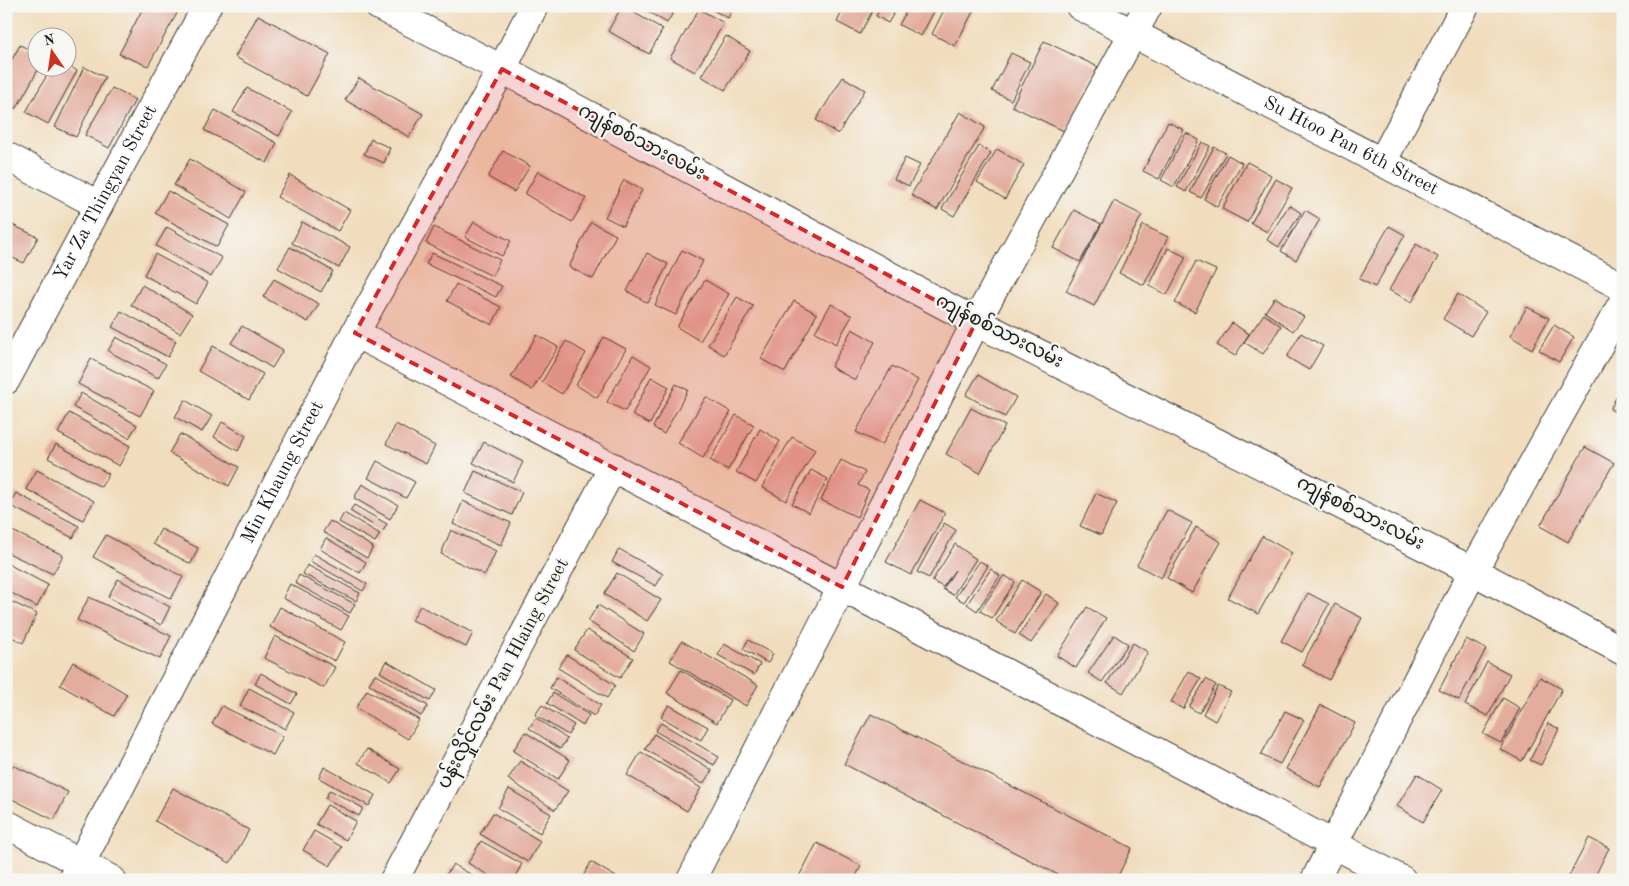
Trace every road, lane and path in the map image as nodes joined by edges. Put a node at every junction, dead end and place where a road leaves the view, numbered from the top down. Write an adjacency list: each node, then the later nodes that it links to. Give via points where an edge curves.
1 (208, 6): 11 (street, Yar Za Thingyan Street)
2 (379, 6): 8 (street, ကျန်စစ်သားလမ်း)
3 (534, 6): 8 (street, Min Khaung Street)
4 (1080, 6): 7 (street, Su Htoo Pan 6th Street)
5 (1148, 6): 7 (street)
6 (1466, 6): 10 (street)
7 (1133, 34): 10 (street, Su Htoo Pan 6th Street); 14 (street)
8 (502, 69): 14 (street, ကျန်စစ်သားလမ်း); 15 (street, Min Khaung Street)
9 (6, 156): 11 (street)
10 (1382, 162): 12 (street, Su Htoo Pan 6th Street)
11 (99, 206): 16 (street, Yar Za Thingyan Street)
12 (1623, 287)
13 (1623, 302): 18 (street)
14 (976, 322): 18 (street, ကျန်စစ်သားလမ်း); 19 (street)
15 (356, 332): 17 (street); 23 (street, Min Khaung Street)
16 (6, 380)
17 (613, 467): 19 (street); 25 (street, ပန်းလှိုင်လမ်း Pan Hlaing Street)
18 (1472, 570): 20 (street, ကျန်စစ်သားလမ်း); 22 (street)
19 (842, 587): 22 (street); 26 (street)
20 (1623, 651)
21 (6, 824): 23 (street)
22 (1334, 844): 27 (street); 28 (street)
23 (76, 872): 24 (street)
24 (112, 880)
25 (394, 880)
26 (691, 880)
27 (1315, 880)
28 (1402, 880)

